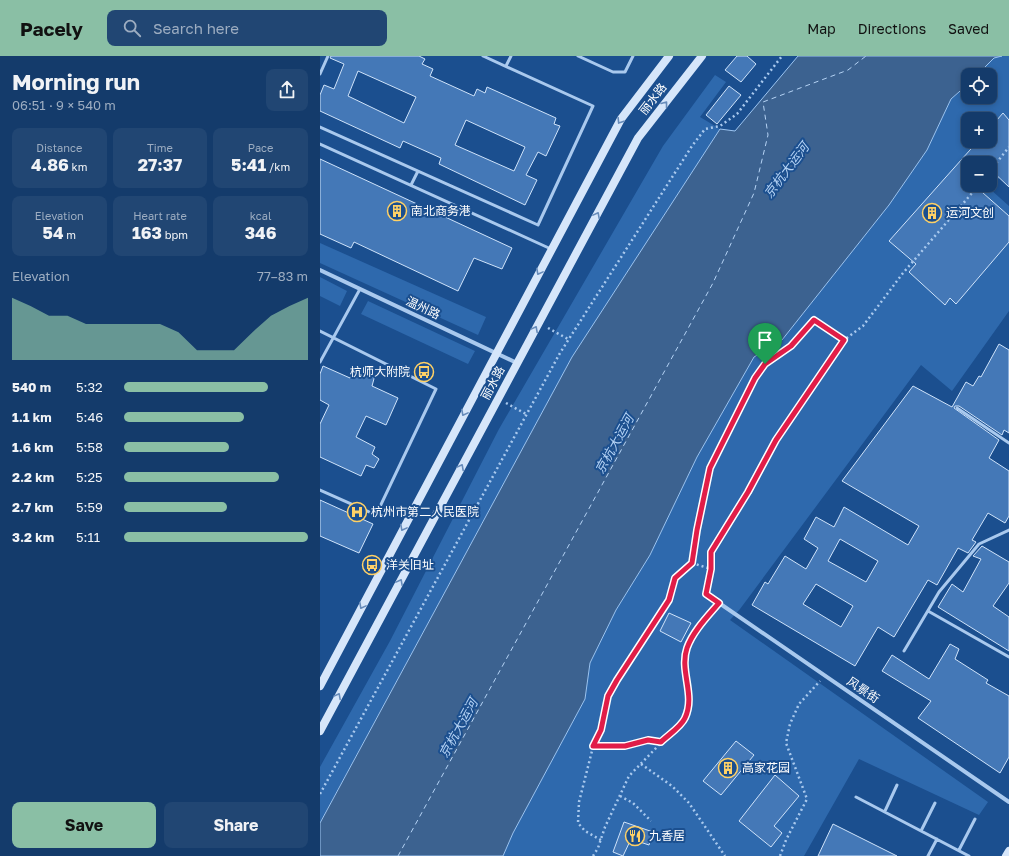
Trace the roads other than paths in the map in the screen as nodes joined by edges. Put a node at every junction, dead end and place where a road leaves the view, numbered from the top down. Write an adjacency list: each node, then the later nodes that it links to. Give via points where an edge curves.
1 (328, 56): 9 (lane)
2 (483, 56): 8 (lane)
3 (511, 56): 8 (lane)
4 (578, 56): 5 (lane, via 613,72 625,72)
5 (633, 56)
6 (669, 56): 14 (main road, 丽水路, one-way to 14, via 621,119)
7 (702, 56): 21 (main road, 丽水路, one-way to 7, via 638,138)
8 (506, 66): 12 (lane, via 593,106 538,226)
9 (320, 74)
10 (320, 127): 12 (lane)
11 (320, 144): 13 (lane)
12 (418, 171): 13 (lane)
13 (411, 185): 14 (lane)
14 (552, 249): 19 (main road, 丽水路, one-way to 19)
15 (320, 270): 16 (street, 温州路)
16 (360, 289): 18 (lane); 19 (street, 温州路)
17 (320, 331): 18 (lane)
18 (333, 337): 20 (lane); 24 (lane, via 436,389 376,515)
19 (496, 354): 21 (street, 温州路); 30 (main road, 丽水路, one-way to 30)
20 (320, 362)
21 (517, 364): 31 (main road, 丽水路, one-way to 21)
22 (957, 408): 23 (lane)
23 (1009, 443)
24 (320, 490)
25 (1009, 530): 27 (lane, via 979,544 939,592)
26 (706, 594): 34 (street, 风景街)
27 (928, 611): 28 (lane); 29 (lane)
28 (904, 651)
29 (1009, 657)
30 (320, 686)
31 (320, 730)
32 (897, 785): 36 (lane)
33 (856, 796): 36 (lane)
34 (1009, 802)
35 (935, 804): 38 (lane)
36 (884, 812): 38 (lane)
37 (975, 819): 40 (lane)
38 (921, 830): 39 (lane)
39 (937, 839): 40 (lane); 42 (lane)
40 (959, 850): 43 (lane)
41 (1009, 851): 44 (main road)
42 (928, 856)
43 (969, 856)
44 (1006, 856)

